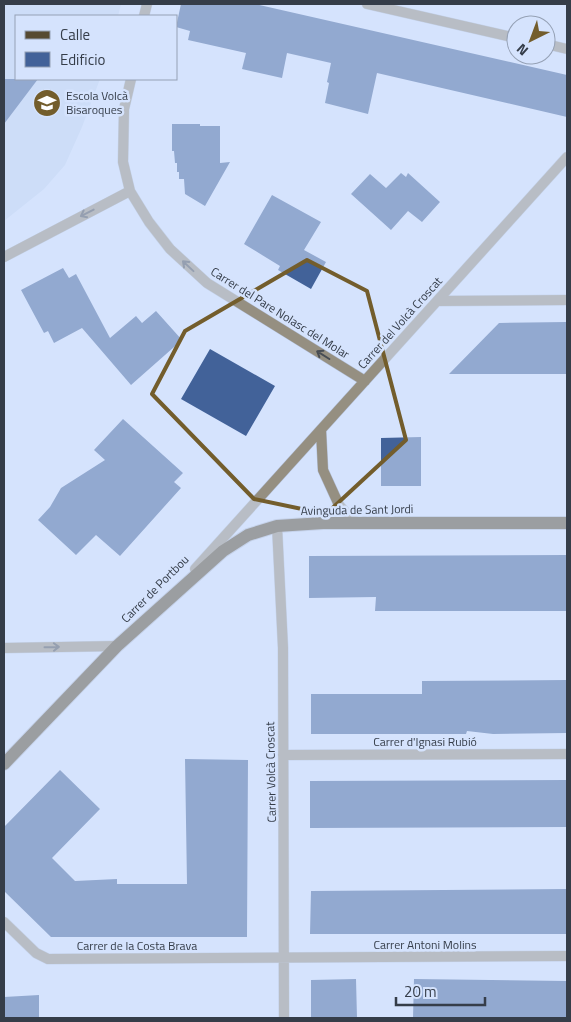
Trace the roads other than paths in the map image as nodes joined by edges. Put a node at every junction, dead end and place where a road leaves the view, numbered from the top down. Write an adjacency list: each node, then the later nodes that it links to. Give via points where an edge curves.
1 (367, 4): 2 (street)
2 (506, 36)
3 (131, 80): 5 (street, Carrer del Pare Nolasc del Molar, via 124,109 123,153)
4 (567, 156): 8 (street, Carrer del Volcà Croscat)
5 (130, 191): 6 (street, one-way to 6); 9 (street, Carrer del Pare Nolasc del Molar, one-way to 5, via 206,283 170,250)
6 (4, 257)
7 (567, 300): 8 (street)
8 (437, 301): 9 (street, Carrer del Volcà Croscat)
9 (364, 381): 10 (street, Carrer del Volcà Croscat)
10 (321, 430): 11 (street, via 323,470 339,505); 14 (street, Carrer de Portbou)
11 (355, 523): 12 (main road, Avinguda de Sant Jordi); 13 (main road, Avinguda de Sant Jordi)
12 (567, 523)
13 (277, 526): 14 (main road, Avinguda de Sant Jordi, via 248,535 223,551); 17 (street, Carrer Volcà Croscat, via 283,648)
14 (171, 596): 15 (main road, Carrer de Portbou)
15 (117, 646): 16 (street, one-way to 15); 19 (main road, Carrer de Portbou)
16 (4, 648)
17 (283, 754): 18 (street, Carrer d'Ignasi Rubió); 22 (street, Carrer Volcà Croscat)
18 (567, 754)
19 (4, 764)
20 (4, 922): 22 (street, Carrer de la Costa Brava, via 36,953 48,959)
21 (567, 956): 22 (street, Carrer Antoni Molins)
22 (284, 958): 23 (street, Carrer Volcà Croscat)
23 (284, 1018)

